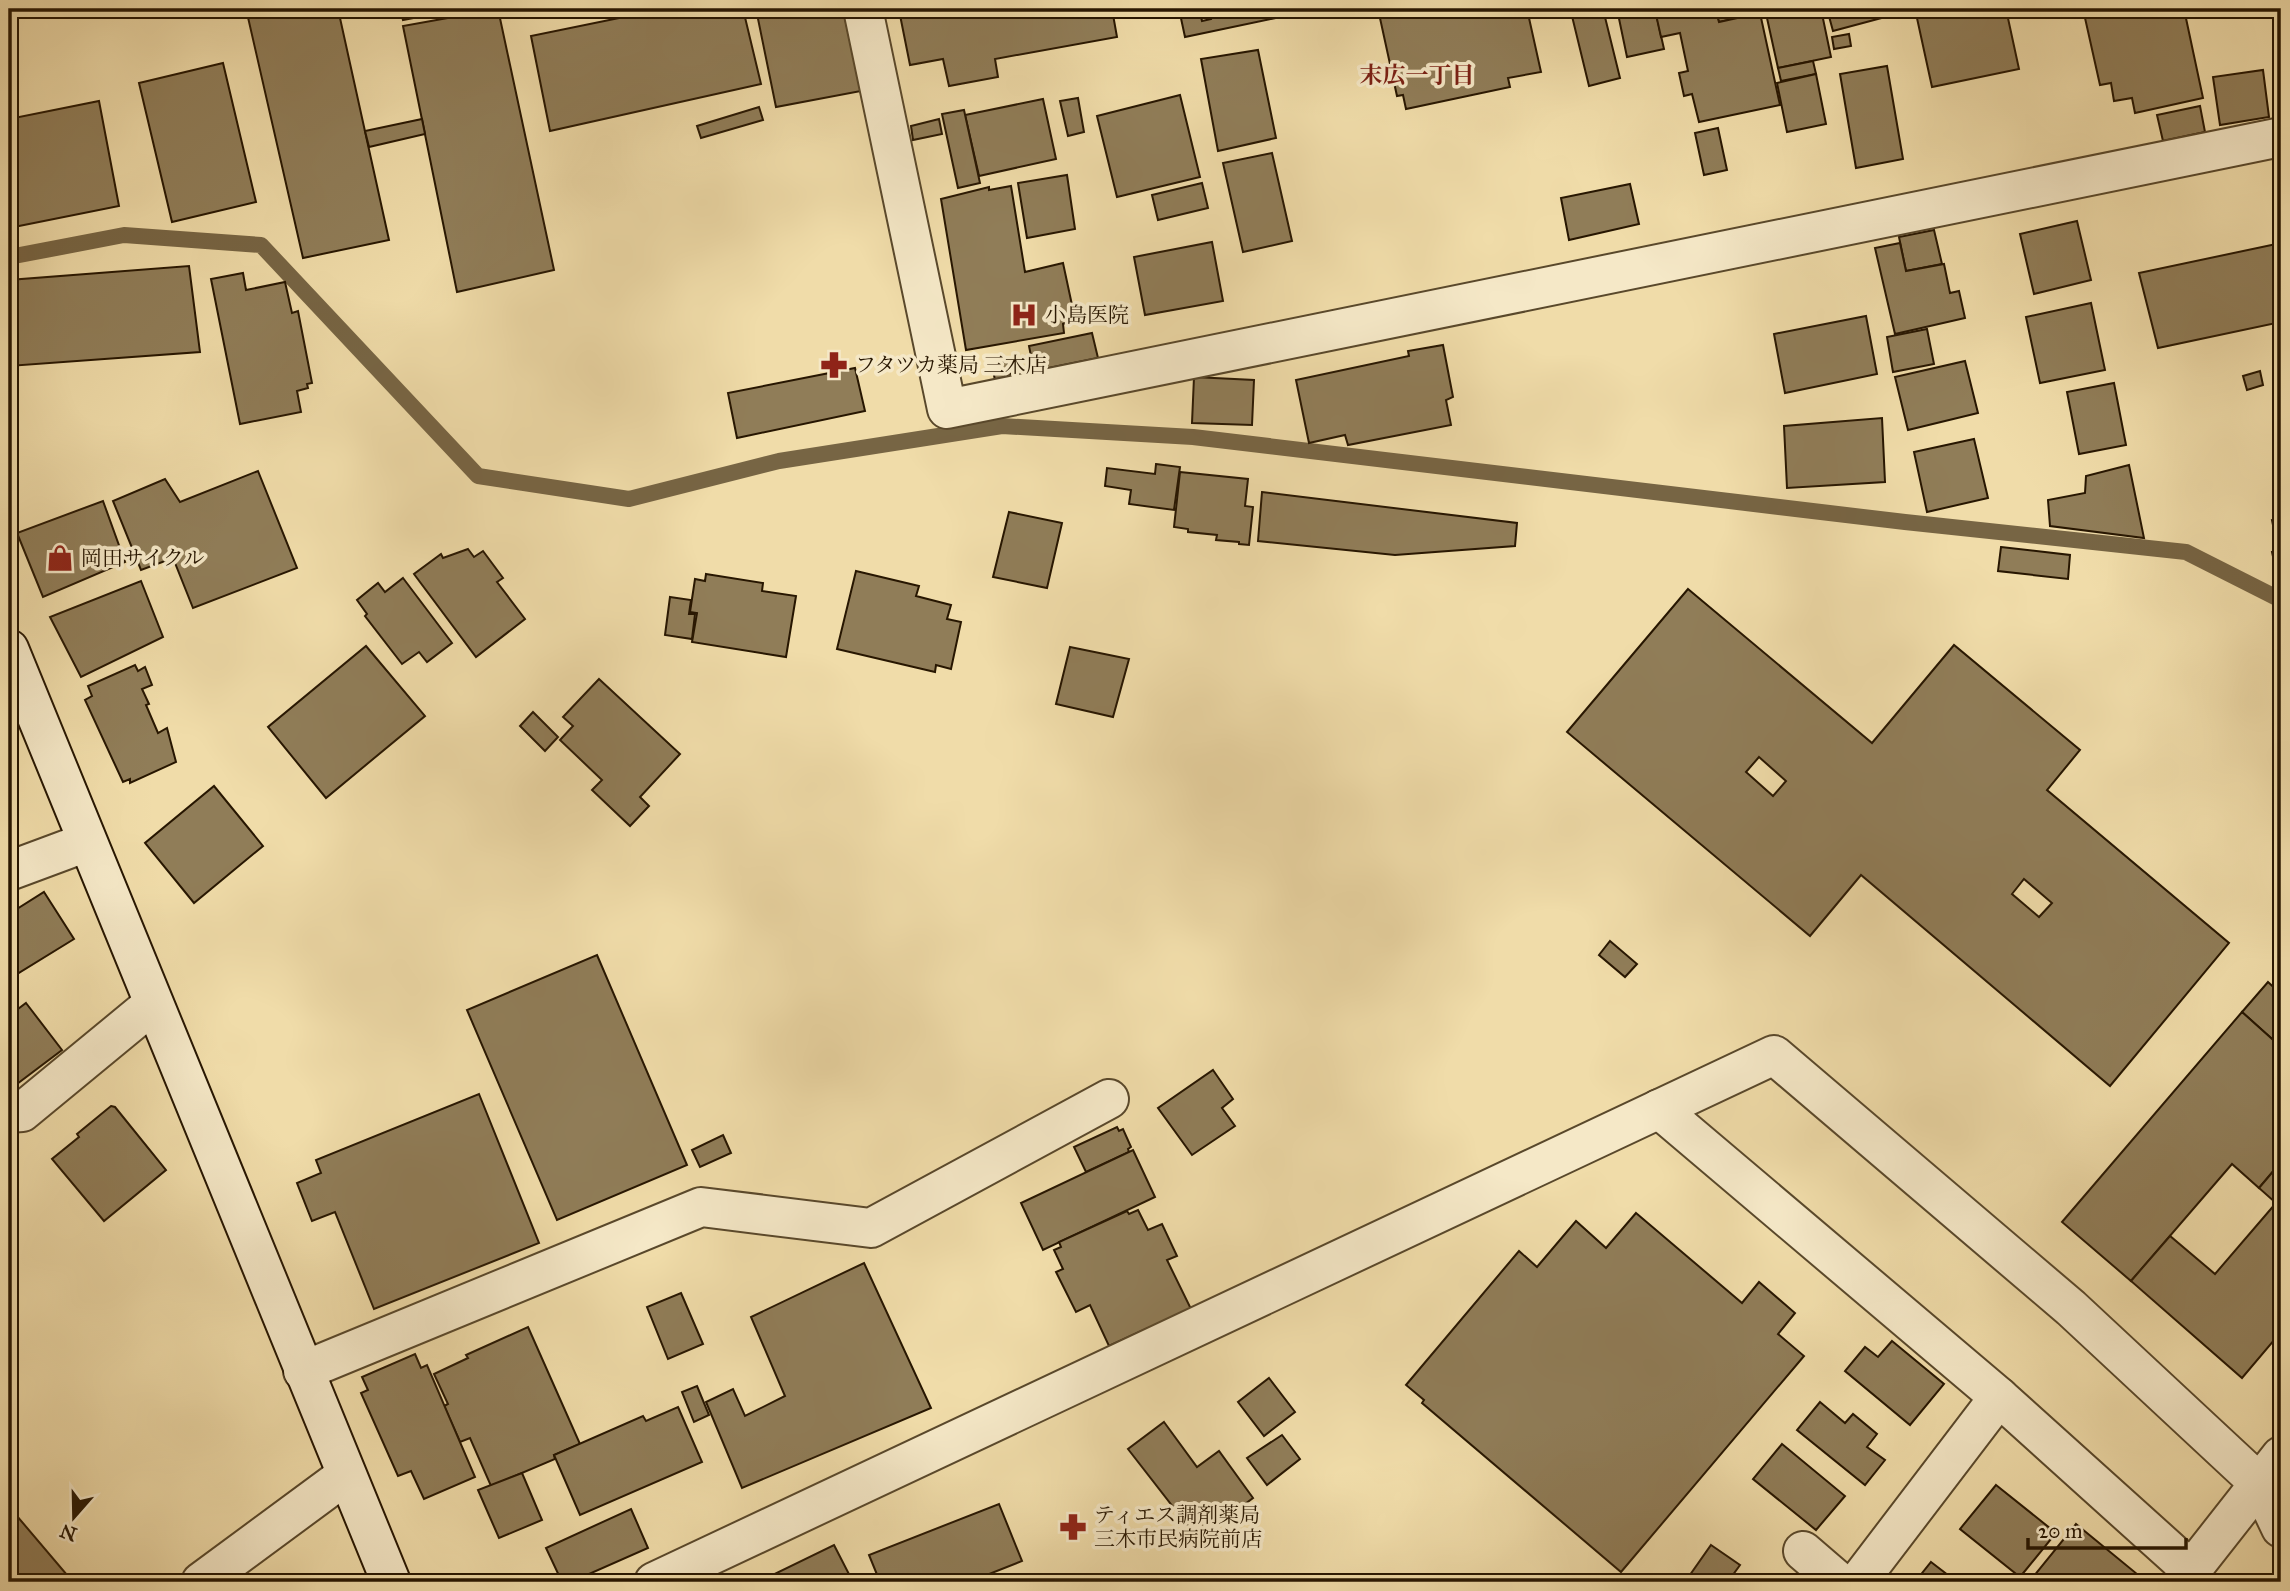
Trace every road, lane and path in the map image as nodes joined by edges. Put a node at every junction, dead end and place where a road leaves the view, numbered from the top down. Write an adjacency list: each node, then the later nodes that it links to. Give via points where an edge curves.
1 (863, 9): 2 (street, via 947,409)
2 (2281, 137)
3 (9, 649): 4 (street)
4 (87, 842): 5 (street); 6 (street)
5 (9, 871)
6 (153, 1004): 9 (street, via 22,1112); 10 (street)
7 (1109, 1099): 10 (street, via 871,1228 701,1207)
8 (1659, 1109): 11 (street); 12 (street, via 1774,1055); 19 (street)
9 (9, 1113)
10 (303, 1371): 13 (street)
11 (1999, 1397): 16 (street); 21 (street)
12 (2270, 1470): 14 (street); 16 (street)
13 (346, 1475): 17 (street); 18 (street)
14 (2281, 1528)
15 (1803, 1551): 20 (street)
16 (2187, 1576)
17 (201, 1582)
18 (391, 1582)
19 (654, 1582)
20 (1839, 1582)
21 (1858, 1582)

